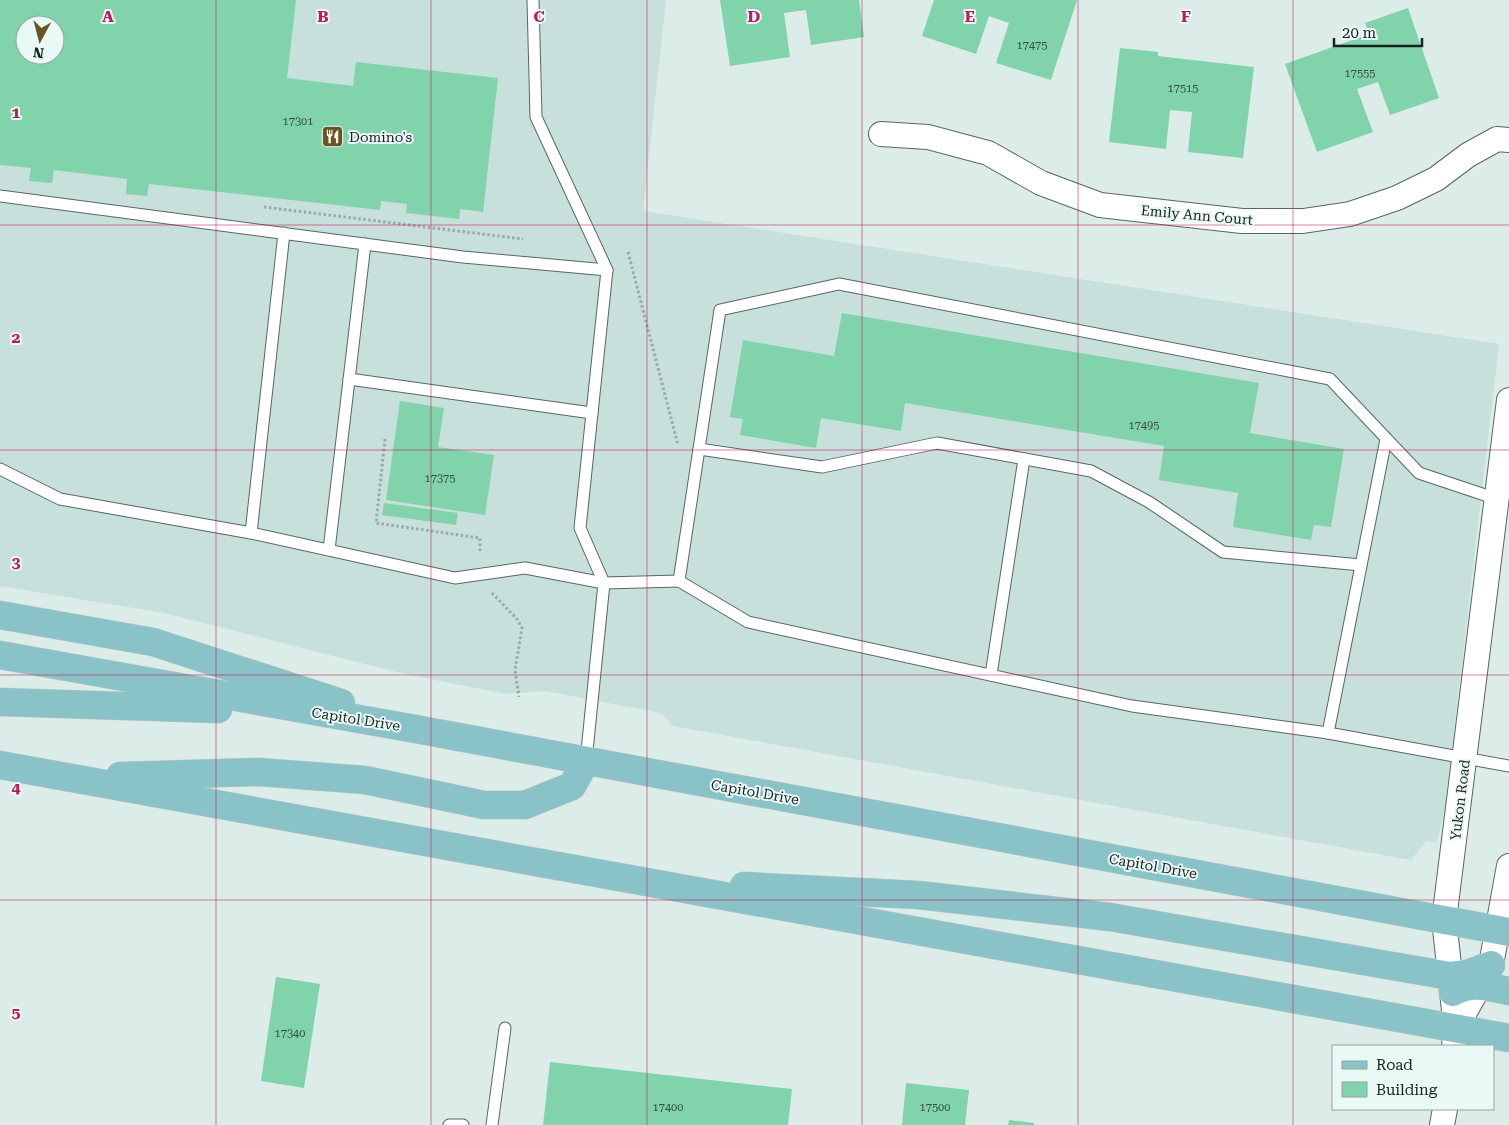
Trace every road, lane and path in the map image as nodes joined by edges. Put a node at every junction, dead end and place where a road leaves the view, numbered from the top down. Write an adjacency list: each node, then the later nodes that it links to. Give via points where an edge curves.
1 (533, 0): 10 (lane, via 536,117)
2 (881, 134): 3 (street, Emily Ann Court, via 928,137 988,153 1041,183 1100,205 1251,221 1303,221 1350,214 1396,198 1436,178 1498,139)
3 (1509, 140)
4 (0, 196): 6 (lane)
5 (255, 206): 7 (path)
6 (284, 233): 8 (lane); 20 (lane)
7 (525, 239)
8 (365, 244): 10 (lane); 11 (lane)
9 (628, 252): 16 (path, via 680,455)
10 (607, 270): 13 (lane)
11 (349, 379): 13 (lane); 21 (lane)
12 (1509, 400): 19 (street, Yukon Road)
13 (592, 413): 25 (lane, via 580,528)
14 (385, 439): 22 (path, via 376,523 480,538 478,550)
15 (1386, 439): 16 (lane, via 1330,379 839,284 720,310); 19 (lane, via 1419,473); 23 (lane)
16 (698, 454): 17 (lane, via 822,467 937,442); 24 (lane)
17 (1024, 459): 23 (lane, via 1091,471 1149,502 1223,552); 29 (lane)
18 (0, 469): 20 (lane, via 60,499)
19 (1497, 500): 35 (street, Yukon Road)
20 (251, 534): 21 (lane)
21 (329, 550): 25 (lane, via 455,578 525,568)
22 (481, 559)
23 (1361, 566): 34 (lane)
24 (679, 581): 25 (lane); 29 (lane, via 748,622)
25 (604, 583): 36 (lane)
26 (489, 588): 30 (path, via 522,628 515,670)
27 (0, 615): 33 (main road, via 153,642)
28 (0, 655): 32 (main road, Capitol Drive)
29 (991, 675): 34 (lane, via 1132,706)
30 (519, 697)
31 (0, 702): 32 (main road)
32 (305, 711): 33 (main road, Capitol Drive)
33 (421, 730): 36 (main road, Capitol Drive)
34 (1328, 733): 35 (lane)
35 (1466, 758): 38 (lane); 42 (street, Yukon Road)
36 (586, 761): 39 (main road, via 572,786 525,805 484,805 365,780 259,772); 42 (main road, Capitol Drive)
37 (0, 766): 39 (main road)
38 (1509, 766)
39 (63, 777): 41 (main road)
40 (1509, 866): 43 (street)
41 (630, 881): 45 (main road, via 918,895 1101,915); 48 (main road)
42 (1444, 920): 43 (main road, Capitol Drive); 45 (street, Yukon Road)
43 (1503, 931): 44 (street)
44 (1485, 975): 45 (main road, via 1465,985); 46 (main road); 48 (street)
45 (1451, 984): 48 (street, Yukon Road)
46 (1509, 991)
47 (504, 1028): 53 (lane)
48 (1455, 1037): 49 (main road)
49 (1509, 1038)
50 (1445, 1110): 54 (street)
51 (449, 1125): 52 (lane)
52 (463, 1125)
53 (492, 1125)
54 (1442, 1125)

